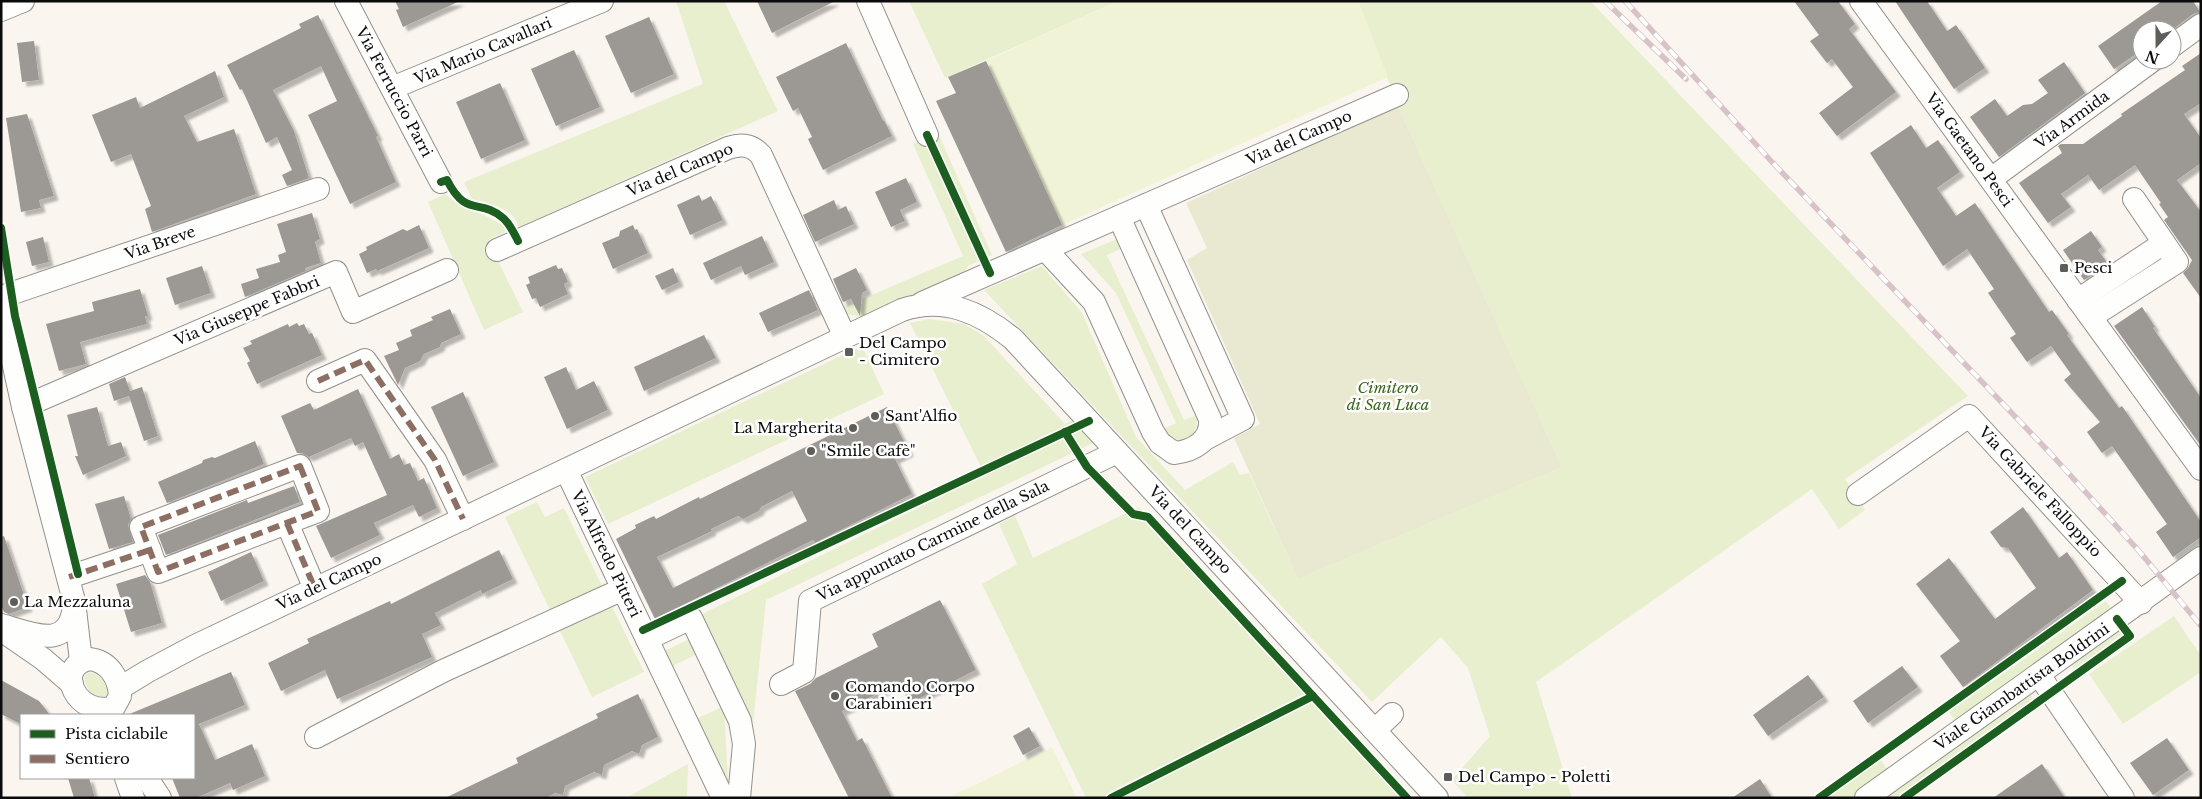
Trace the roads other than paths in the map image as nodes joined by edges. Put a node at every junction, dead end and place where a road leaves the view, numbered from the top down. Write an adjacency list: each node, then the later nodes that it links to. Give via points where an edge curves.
1 (23, 1): 6 (street)
2 (346, 1): 10 (street, Via Ferruccio Parri)
3 (602, 1): 10 (street, Via Mario Cavallari)
4 (868, 1): 12 (street)
5 (1861, 1): 13 (street, Via Gaetano Pesci)
6 (1, 10)
7 (2201, 25): 8 (street)
8 (2182, 39)
9 (2139, 70): 13 (street, Via Armida)
10 (392, 88): 14 (street, Via Ferruccio Parri)
11 (1397, 94): 17 (street, Via del Campo)
12 (927, 135)
13 (1991, 179): 24 (street, Via Gaetano Pesci)
14 (441, 182)
15 (318, 190): 23 (street, Via Breve)
16 (2134, 199): 19 (street)
17 (1146, 205): 18 (street, Via del Campo); 31 (street, via 1244,419)
18 (1119, 217): 20 (street, Via del Campo); 31 (street, via 1210,418)
19 (2164, 243): 24 (street); 27 (street, via 2177,262)
20 (1045, 249): 25 (street, Via del Campo); 31 (street, via 1094,302 1160,442 1174,453 1192,448)
21 (497, 250): 28 (street, Via del Campo, via 728,148 750,146 761,155)
22 (447, 270): 30 (street, Via Giuseppe Fabbri, via 353,312 336,272)
23 (1, 297)
24 (2078, 300): 27 (street, Via Gaetano Pesci)
25 (919, 305): 28 (street, Via del Campo); 32 (street, Via del Campo, via 933,304 969,312 997,326 1013,339)
26 (1, 307): 30 (street)
27 (2091, 317): 33 (street, Via Gaetano Pesci)
28 (845, 337): 34 (street, Via del Campo)
29 (318, 381): 36 (street, via 365,360 435,460)
30 (23, 407): 40 (street)
31 (1205, 439)
32 (1117, 452): 50 (street, Via appuntato Carmine della Sala, via 810,601 804,672); 54 (street, Via del Campo)
33 (2201, 469)
34 (566, 470): 36 (street, Via del Campo); 42 (street, Via Alfredo Pitteri)
35 (1858, 494): 44 (street, Via Gabriele Falloppio, via 1969,416)
36 (463, 518): 41 (street, Via del Campo)
37 (287, 523): 38 (street, via 158,572); 38 (street, via 318,511 300,466 141,527); 41 (street)
38 (150, 550): 40 (street)
39 (2201, 558): 44 (street, Viale Giambattista Boldrini)
40 (69, 577): 43 (street)
41 (314, 589): 47 (street, Via del Campo)
42 (623, 589): 46 (street, Via Alfredo Pitteri); 55 (street, via 443,671)
43 (74, 601): 45 (street, via 72,621 67,629 56,635 41,636); 48 (street)
44 (2141, 602): 49 (street, Viale Giambattista Boldrini)
45 (1, 628): 48 (street)
46 (646, 639): 56 (street, Via Alfredo Pitteri); 63 (street, via 691,618 740,721 744,744)
47 (195, 646): 48 (street, Via del Campo, via 142,663); 51 (street, Via del Campo, via 148,670)
48 (86, 667): 51 (street, via 112,671); 52 (street, via 79,698)
49 (2038, 675): 65 (street, Viale Giambattista Boldrini); 66 (street)
50 (781, 684)
51 (119, 702): 52 (street, via 106,710)
52 (90, 710)
53 (1392, 714): 54 (street)
54 (1374, 730): 64 (street, Via del Campo)
55 (316, 736)
56 (696, 741): 61 (street, Via Alfredo Pitteri, via 706,776); 62 (street, Via Alfredo Pitteri)
57 (126, 779): 59 (street)
58 (148, 779): 60 (street)
59 (132, 798)
60 (160, 798)
61 (706, 798)
62 (723, 798)
63 (739, 798)
64 (1437, 798)
65 (1866, 798)
66 (2123, 798)

